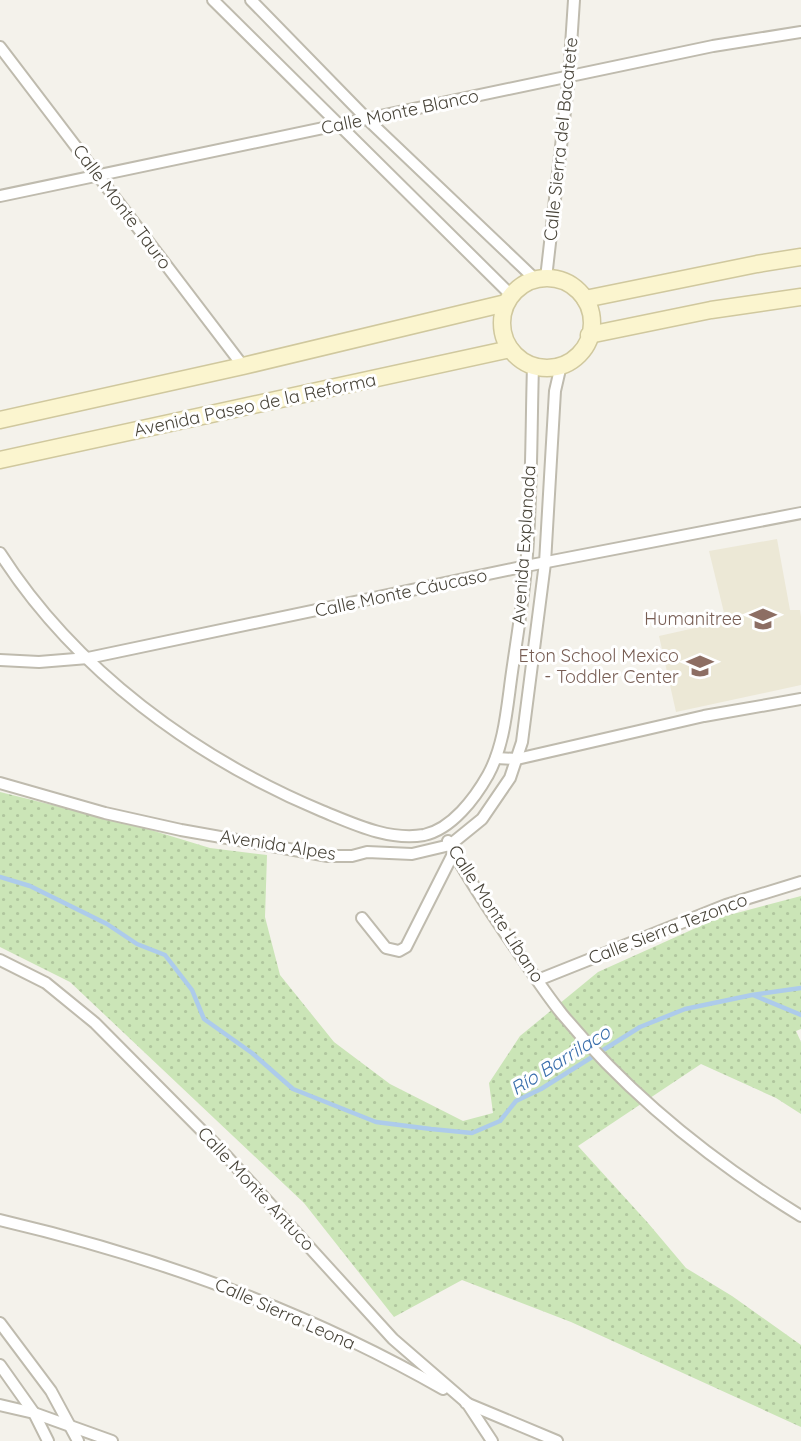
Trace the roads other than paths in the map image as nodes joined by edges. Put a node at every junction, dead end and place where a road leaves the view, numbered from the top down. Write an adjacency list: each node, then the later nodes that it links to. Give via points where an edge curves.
1 (213, 0): 8 (street)
2 (251, 0): 7 (street)
3 (575, 0): 6 (street, Calle Sierra del Bacatete)
4 (801, 32): 6 (street, Calle Monte Blanco)
5 (1, 51): 9 (street, Calle Monte Tauro)
6 (569, 76): 7 (street, Calle Monte Blanco); 12 (street, Calle Sierra del Bacatete)
7 (368, 119): 8 (street, Calle Monte Blanco); 12 (street)
8 (337, 125): 9 (street, Calle Monte Blanco); 14 (street)
9 (97, 175): 10 (street, Calle Monte Blanco); 19 (street, Calle Monte Tauro)
10 (0, 196)
11 (801, 257): 15 (main road)
12 (540, 279): 14 (main road, via 521,285); 15 (main road, via 568,284)
13 (801, 297): 16 (main road)
14 (508, 299): 17 (main road, via 502,318); 19 (main road)
15 (584, 299): 16 (main road, via 590,310)
16 (589, 335): 18 (main road, via 573,359)
17 (510, 349): 20 (main road); 22 (main road, Avenida Paseo de la Reforma)
18 (561, 365): 20 (main road); 25 (street, Avenida Explanada, via 555,391)
19 (243, 366): 21 (main road)
20 (533, 366): 26 (street, Avenida Explanada)
21 (0, 420)
22 (0, 460)
23 (801, 513): 25 (street, Calle Monte Cáucaso)
24 (0, 553): 27 (street, Calle Monte Líbano)
25 (545, 563): 26 (street, Calle Monte Cáucaso); 31 (street, Avenida Explanada)
26 (526, 566): 27 (street, Calle Monte Cáucaso); 30 (street, Avenida Explanada)
27 (88, 658): 28 (street, Calle Monte Cáucaso); 34 (street, Calle Monte Líbano, via 156,717 209,752 295,799)
28 (0, 660)
29 (801, 699): 31 (street)
30 (496, 758): 31 (street); 33 (street, Avenida Explanada, via 476,793)
31 (517, 759): 35 (street, Avenida Alpes, via 497,800)
32 (0, 783): 36 (street, Avenida Alpes, via 181,830 328,856)
33 (441, 829): 34 (street, Calle Monte Líbano, via 407,836); 35 (street, Calle Monte Líbano)
34 (374, 830): 36 (street)
35 (452, 849): 36 (street, Avenida Alpes, via 412,854); 38 (street, via 407,947 399,951 386,948); 40 (street, Calle Monte Líbano)
36 (367, 852)
37 (801, 882): 40 (street, Calle Sierra Tezonco, via 726,905)
38 (362, 918)
39 (0, 960): 45 (street, Calle Monte Antuco, via 46,983 95,1023 220,1149 385,1331)
40 (538, 980): 41 (street, Calle Monte Líbano, via 593,1050 654,1111)
41 (801, 1216)
42 (0, 1220): 45 (street, Calle Sierra Leona, via 236,1290 369,1351)
43 (0, 1323): 48 (street, via 51,1391)
44 (0, 1365): 47 (street)
45 (467, 1403): 52 (street, Calle Monte Antuco); 53 (street, Calle Sierra Leona)
46 (0, 1405): 47 (street)
47 (34, 1413): 48 (street); 49 (street)
48 (70, 1425): 50 (street); 51 (street)
49 (48, 1441)
50 (78, 1441)
51 (112, 1441)
52 (492, 1441)
53 (557, 1441)

